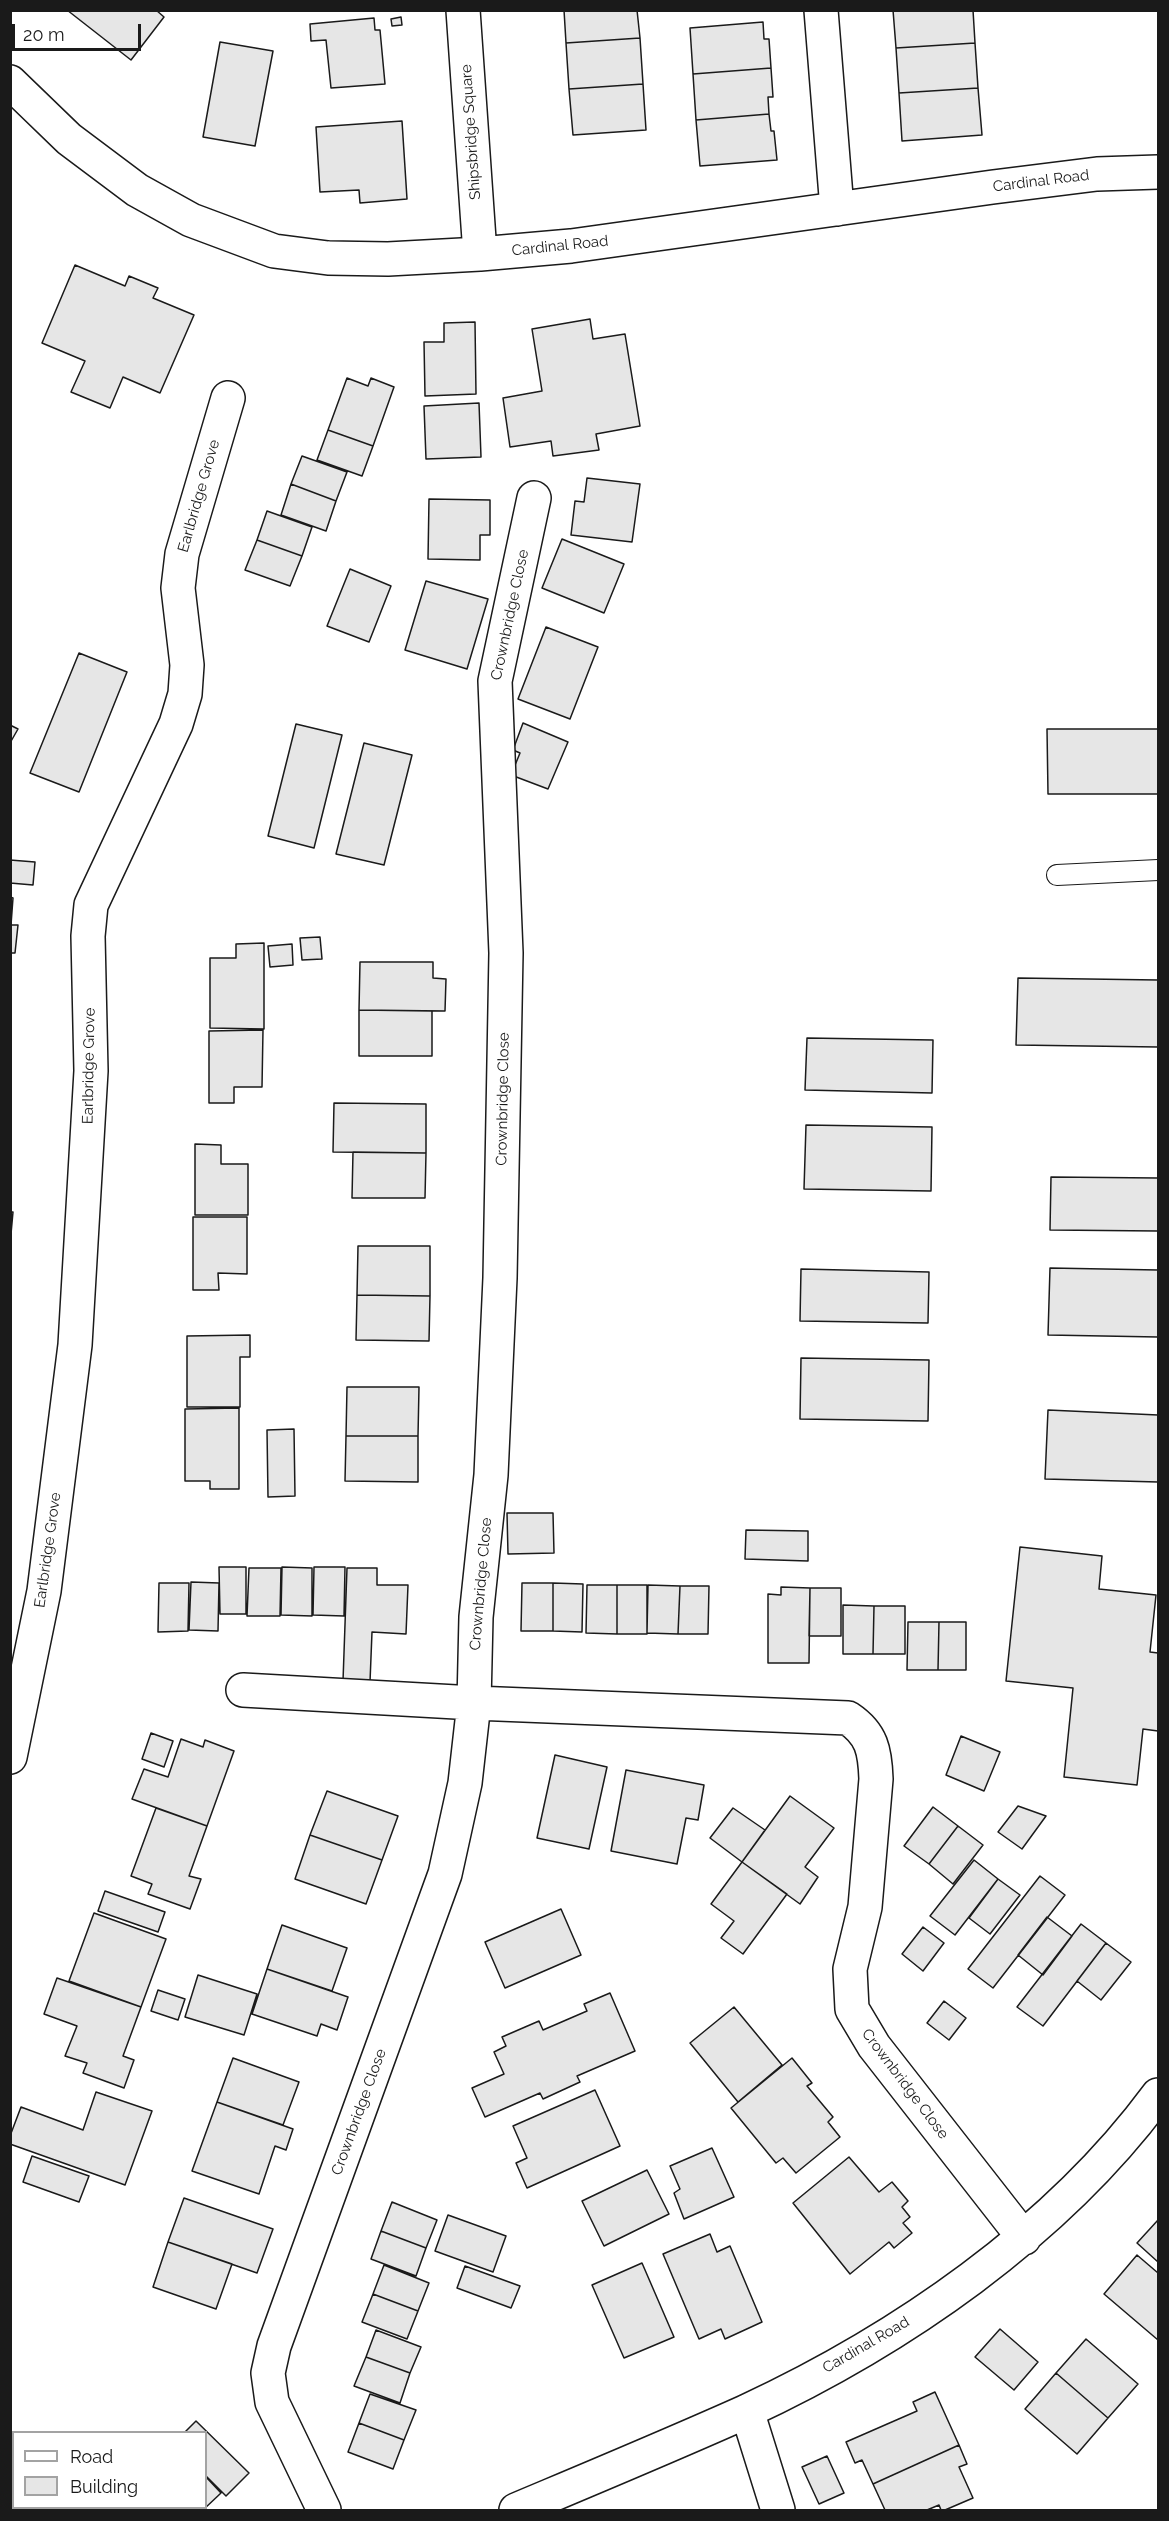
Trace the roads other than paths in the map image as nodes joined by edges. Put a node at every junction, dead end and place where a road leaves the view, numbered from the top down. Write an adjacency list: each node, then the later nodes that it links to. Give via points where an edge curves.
1 (463, 10): 6 (street, Shipsbridge Square)
2 (821, 10): 5 (street)
3 (10, 82): 6 (street, Cardinal Road, via 69,139 137,190 191,220 253,243 328,258)
4 (1158, 172): 5 (street, Cardinal Road, via 1097,174)
5 (837, 208): 6 (street, Cardinal Road)
6 (480, 255)
7 (228, 398): 13 (street, Earlbridge Grove, via 182,554 178,588 187,665 185,694 176,724 91,906 91,1071 75,1345 44,1591)
8 (534, 498): 12 (street, Crownbridge Close, via 495,681 506,953 501,1266 491,1475 476,1617)
9 (1158, 870): 10 (lane)
10 (1056, 875)
11 (243, 1690): 12 (street, Crownbridge Close)
12 (474, 1703): 15 (street, Crownbridge Close, via 848,1718 860,1726 876,1758 876,1779 865,1907 850,1969 852,2009 874,2046); 17 (street, Crownbridge Close, via 465,1783 445,1874 274,2346 268,2373 272,2402)
13 (10, 1757)
14 (1158, 2095): 15 (street, Cardinal Road, via 1127,2136)
15 (1024, 2238): 16 (street, Cardinal Road, via 951,2295 844,2360)
16 (747, 2411): 18 (street, Cardinal Road); 19 (street)
17 (324, 2511)
18 (516, 2511)
19 (778, 2511)

